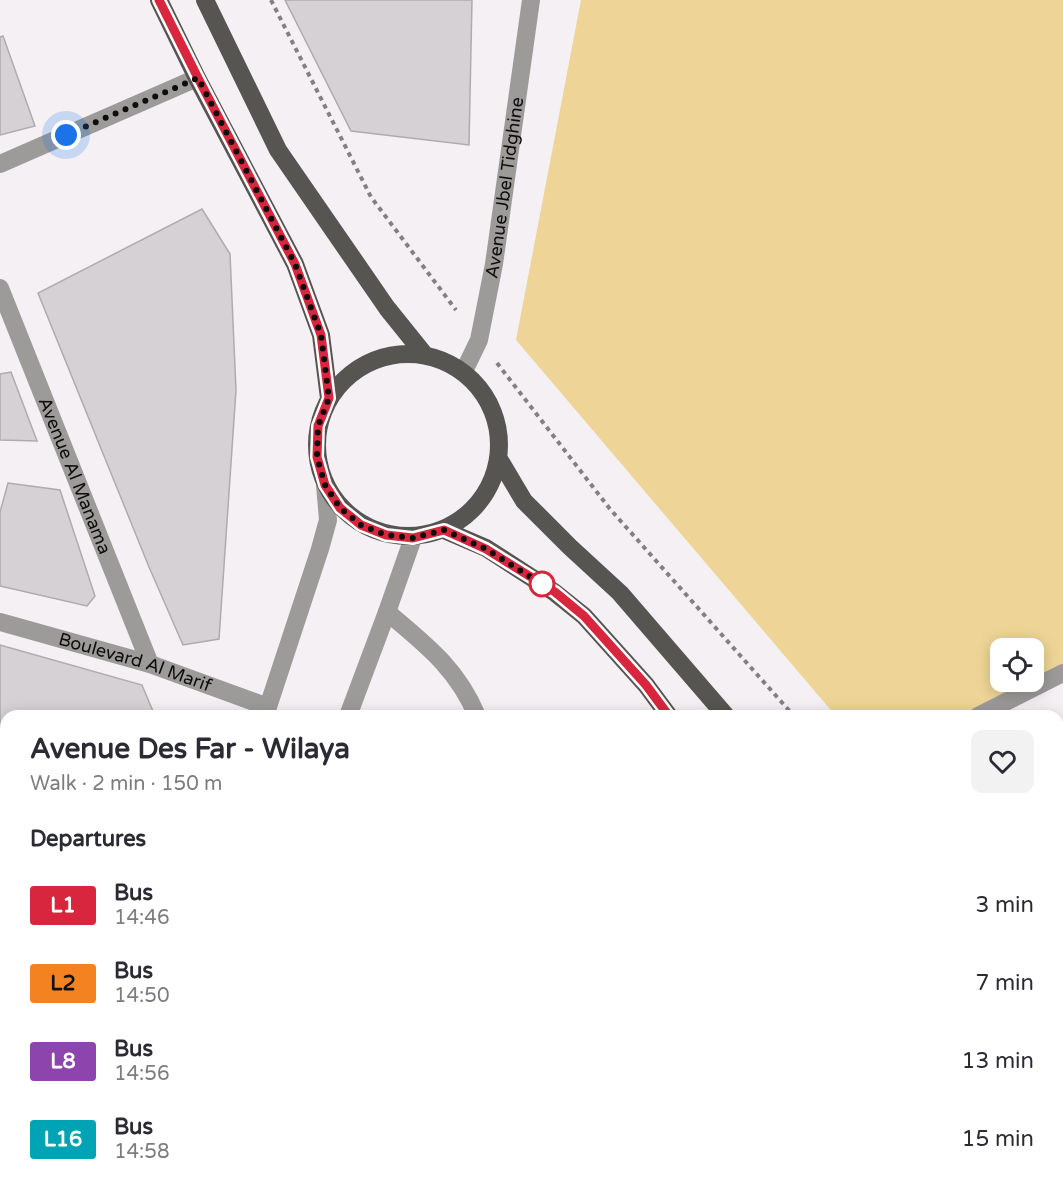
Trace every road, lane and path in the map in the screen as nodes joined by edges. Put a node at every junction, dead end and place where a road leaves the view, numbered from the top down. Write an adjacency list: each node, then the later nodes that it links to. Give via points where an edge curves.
1 (159, 0): 5 (main road)
2 (206, 0): 9 (main road, via 278,150 387,308)
3 (271, 0): 8 (path, via 371,197)
4 (531, 0): 8 (street, Avenue Jbel Tidghine, via 494,264)
5 (198, 78): 6 (street); 11 (main road, via 295,264 321,335)
6 (0, 164)
7 (0, 288): 18 (street, Avenue Al Manama)
8 (479, 340): 10 (street, Avenue Jbel Tidghine); 26 (path, via 610,509)
9 (424, 354): 10 (main road); 11 (main road, via 387,355 354,371)
10 (464, 371): 12 (main road, via 486,396 499,426)
11 (329, 398): 13 (main road, via 318,426 317,457)
12 (499, 459): 14 (main road, via 481,502); 25 (main road, via 524,501 620,593)
13 (325, 485): 15 (main road, via 340,508 361,525 386,535); 21 (street, via 328,520)
14 (444, 530): 15 (main road); 24 (main road, via 486,549 555,592 584,616)
15 (413, 538): 16 (street)
16 (387, 612): 22 (street); 23 (street, via 452,672)
17 (0, 622): 18 (street, Boulevard Al Marif)
18 (150, 664): 20 (street, Boulevard Al Marif)
19 (1063, 672): 27 (street)
20 (264, 710)
21 (266, 710)
22 (350, 710)
23 (475, 710)
24 (665, 710)
25 (721, 710)
26 (789, 710)
27 (990, 710)

